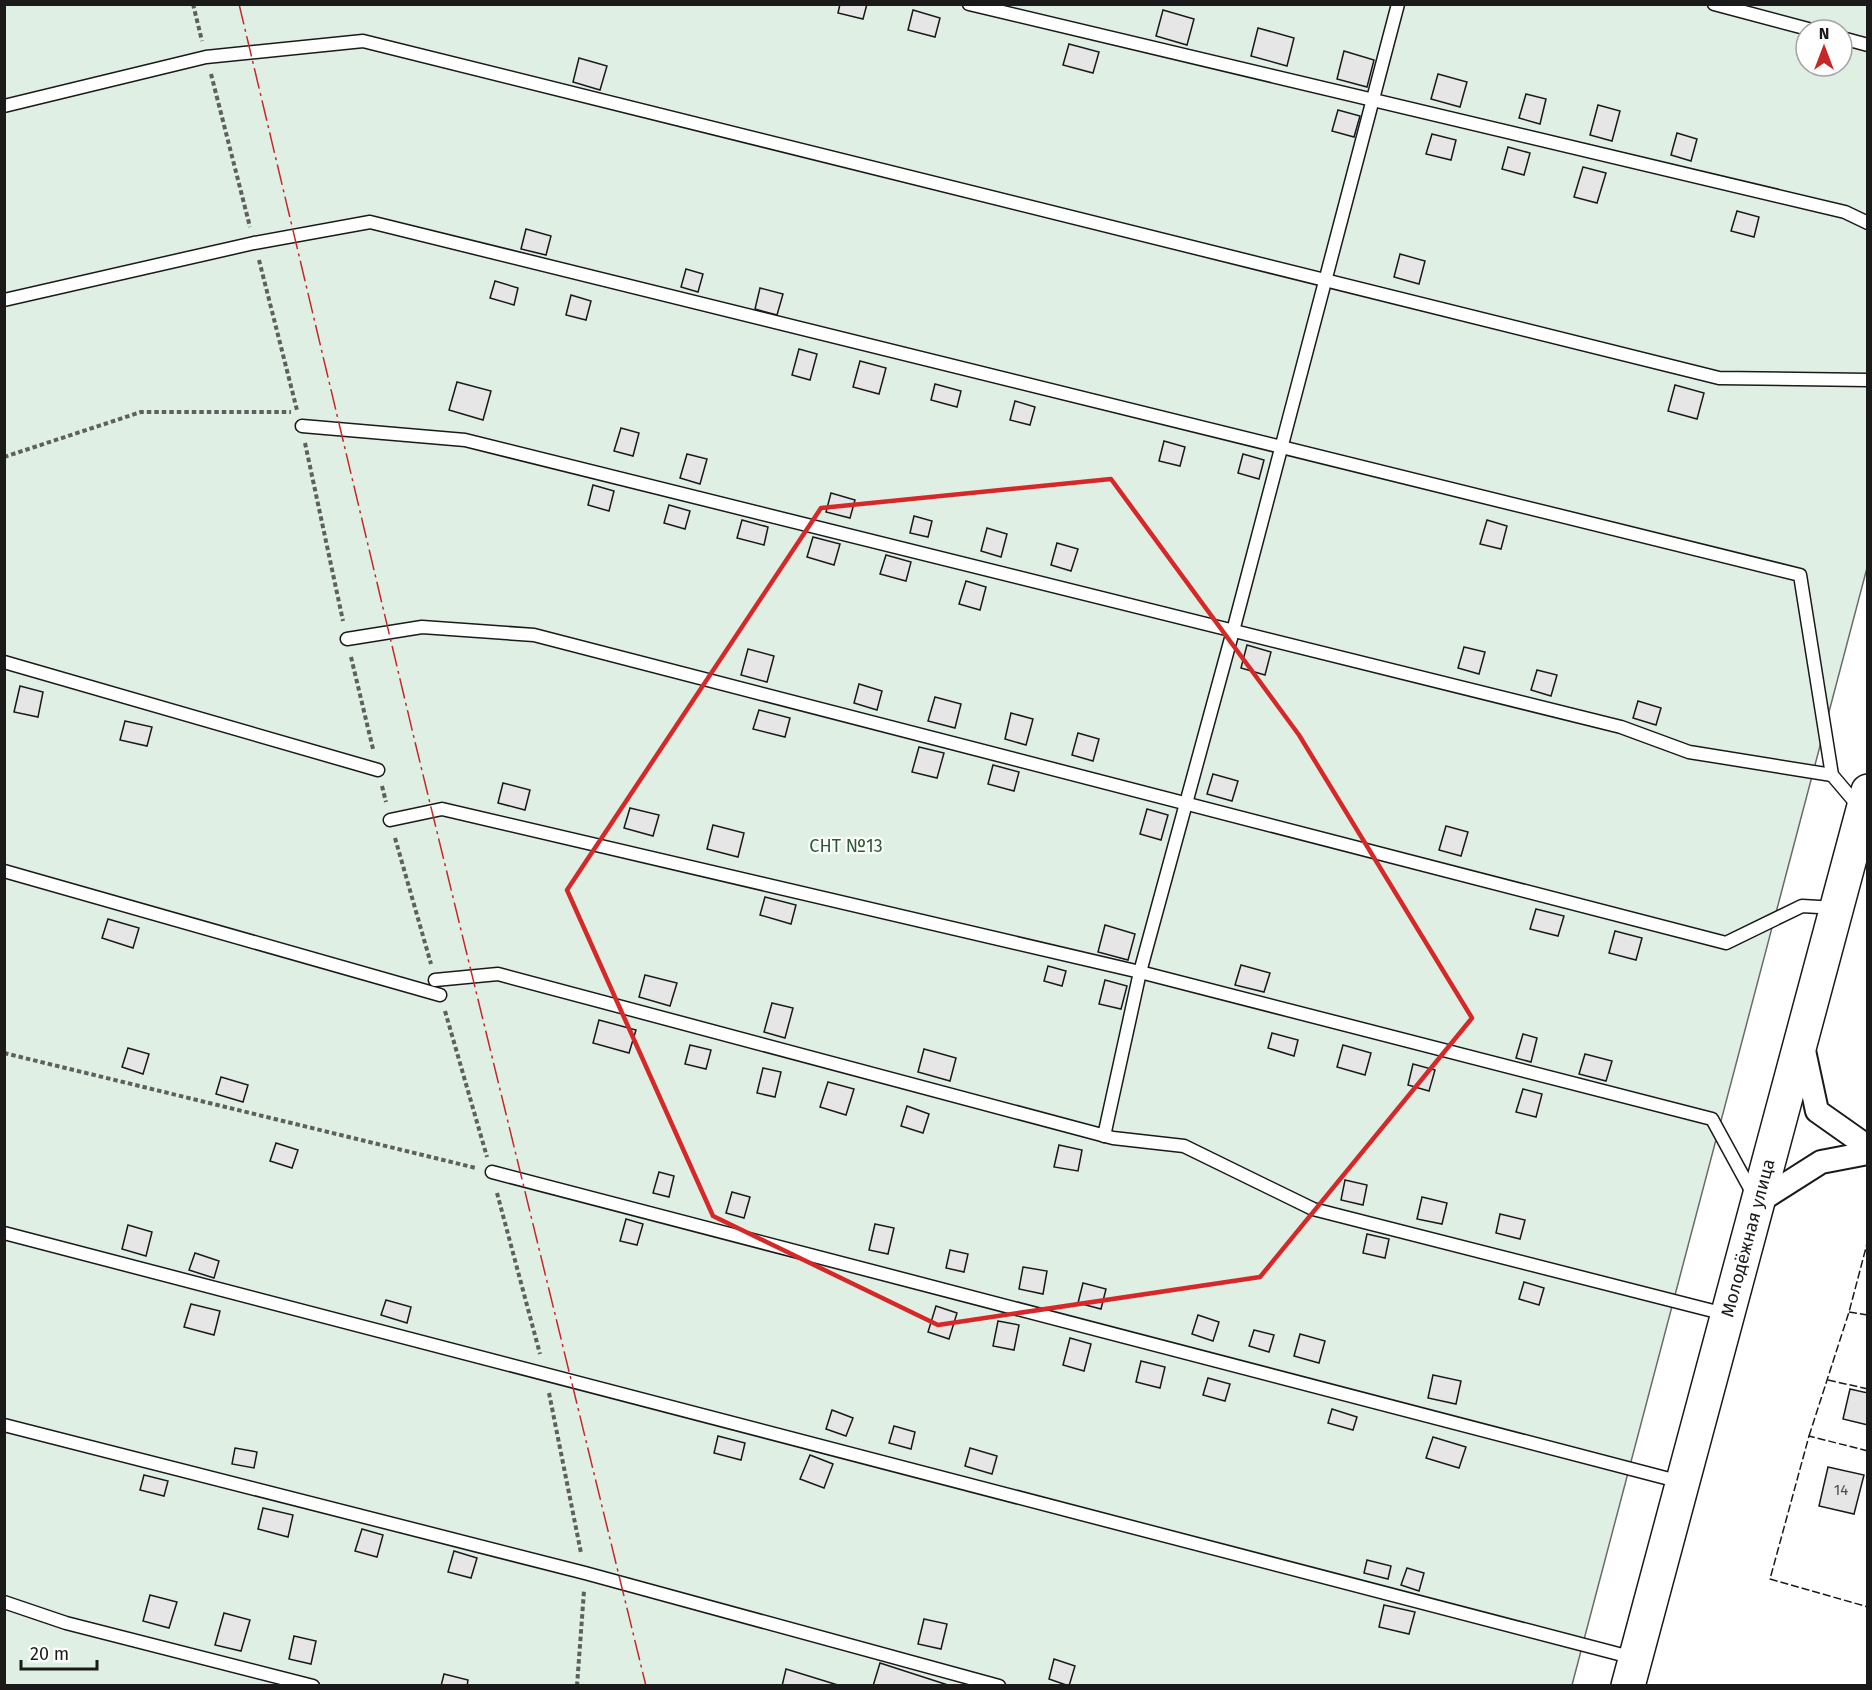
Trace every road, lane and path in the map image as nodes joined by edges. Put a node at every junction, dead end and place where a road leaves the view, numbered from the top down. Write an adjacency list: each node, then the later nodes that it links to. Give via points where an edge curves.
1 (193, 4): 6 (path)
2 (969, 4): 7 (lane)
3 (1398, 4): 7 (lane)
4 (1714, 4): 5 (lane)
5 (1794, 25)
6 (206, 57): 8 (lane); 10 (path); 11 (lane, via 363,41)
7 (1372, 100): 9 (lane, via 1845,213); 11 (lane)
8 (4, 106)
9 (1868, 223)
10 (254, 243): 12 (lane); 14 (path); 16 (lane, via 370,222)
11 (1323, 280): 13 (lane, via 1719,378); 16 (lane)
12 (4, 300)
13 (1868, 380)
14 (298, 412): 15 (path); 17 (path, via 141,412)
15 (302, 426): 18 (lane, via 465,440); 19 (path)
16 (1280, 446): 18 (lane); 22 (lane, via 1800,575)
17 (4, 457)
18 (1233, 631): 22 (lane, via 1621,727 1689,752); 24 (lane)
19 (347, 639): 21 (path); 24 (lane, via 422,627 534,635)
20 (4, 662): 21 (lane)
21 (378, 770): 25 (path)
22 (1832, 776): 23 (lane)
23 (1865, 801): 27 (street, Молодёжная улица)
24 (1186, 805): 27 (lane, via 1726,943 1802,906); 28 (lane)
25 (390, 820): 28 (lane, via 442,809); 29 (path)
26 (4, 871): 30 (lane)
27 (1836, 908): 31 (street, Молодёжная улица)
28 (1140, 972): 33 (lane); 37 (lane, via 1712,1119)
29 (435, 980): 33 (lane, via 498,974)
30 (440, 995): 36 (path)
31 (1802, 1039): 34 (street, via 1817,1111); 37 (street, Молодёжная улица)
32 (4, 1053): 36 (path)
33 (1104, 1136): 39 (lane, via 1184,1146 1313,1209)
34 (1868, 1147)
35 (1868, 1153): 37 (street, via 1821,1162)
36 (492, 1172): 40 (path); 42 (lane)
37 (1758, 1202): 39 (street, Молодёжная улица)
38 (4, 1233): 40 (lane)
39 (1728, 1314): 42 (street, Молодёжная улица)
40 (545, 1372): 43 (path); 45 (lane)
41 (4, 1425): 43 (lane)
42 (1683, 1483): 45 (street, Молодёжная улица)
43 (585, 1573): 47 (path); 48 (lane)
44 (4, 1602): 46 (lane, via 66,1623)
45 (1632, 1672)
46 (313, 1686)
47 (577, 1686)
48 (999, 1686)

